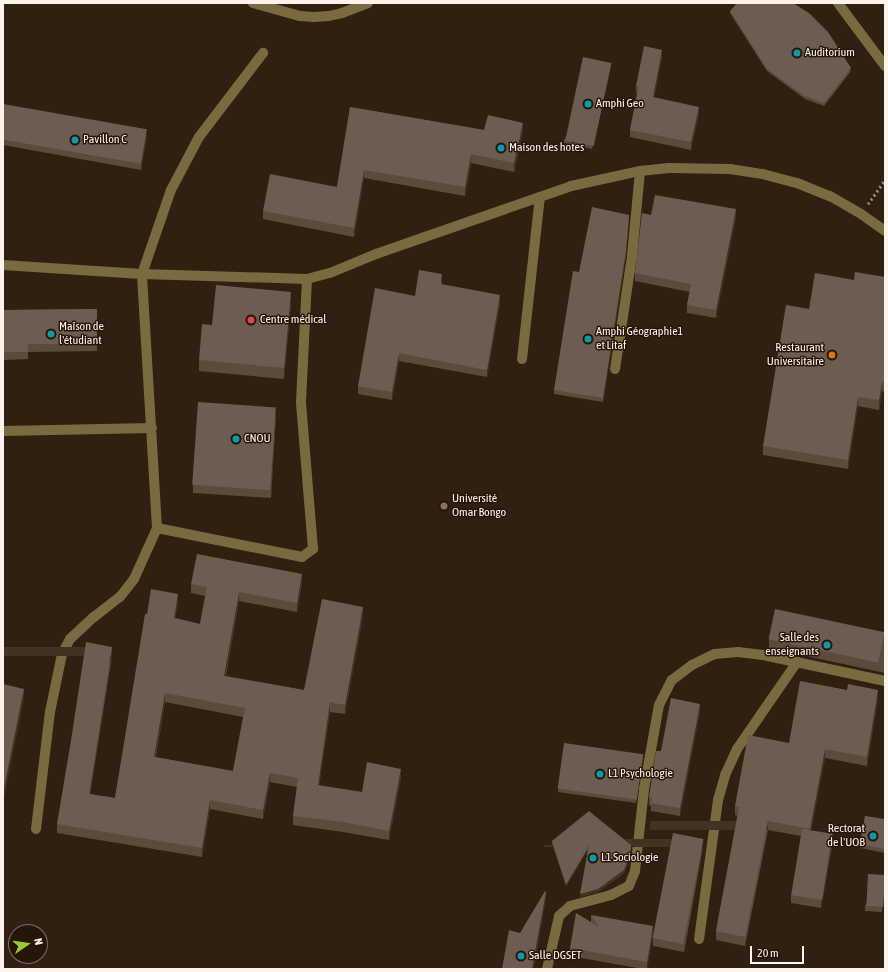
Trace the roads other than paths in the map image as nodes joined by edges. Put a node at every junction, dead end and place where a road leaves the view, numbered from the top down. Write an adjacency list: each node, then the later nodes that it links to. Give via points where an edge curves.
1 (253, 3): 2 (street, via 300,16 314,17 336,15)
2 (368, 3)
3 (838, 3): 5 (street)
4 (263, 53): 10 (street, via 199,137 171,190)
5 (885, 66)
6 (640, 171): 7 (street, via 578,185); 8 (street, via 699,167 763,174 797,183 830,196); 13 (street, via 632,256)
7 (540, 197): 11 (street); 12 (street)
8 (885, 231)
9 (3, 265): 10 (street)
10 (142, 274): 11 (street); 14 (street)
11 (307, 279): 16 (street, via 301,402 313,549 302,557)
12 (522, 359)
13 (615, 369)
14 (152, 428): 15 (street); 16 (street)
15 (3, 431)
16 (158, 528): 19 (street, via 134,579 120,597 70,639 62,654 50,712)
17 (797, 662): 18 (street); 20 (street, via 741,743 725,775 718,800); 21 (street, via 738,652 715,654 692,665 672,680 659,705 644,789 634,871 629,886 611,895 570,906 559,916)
18 (885, 681)
19 (36, 829)
20 (699, 939)
21 (547, 969)

